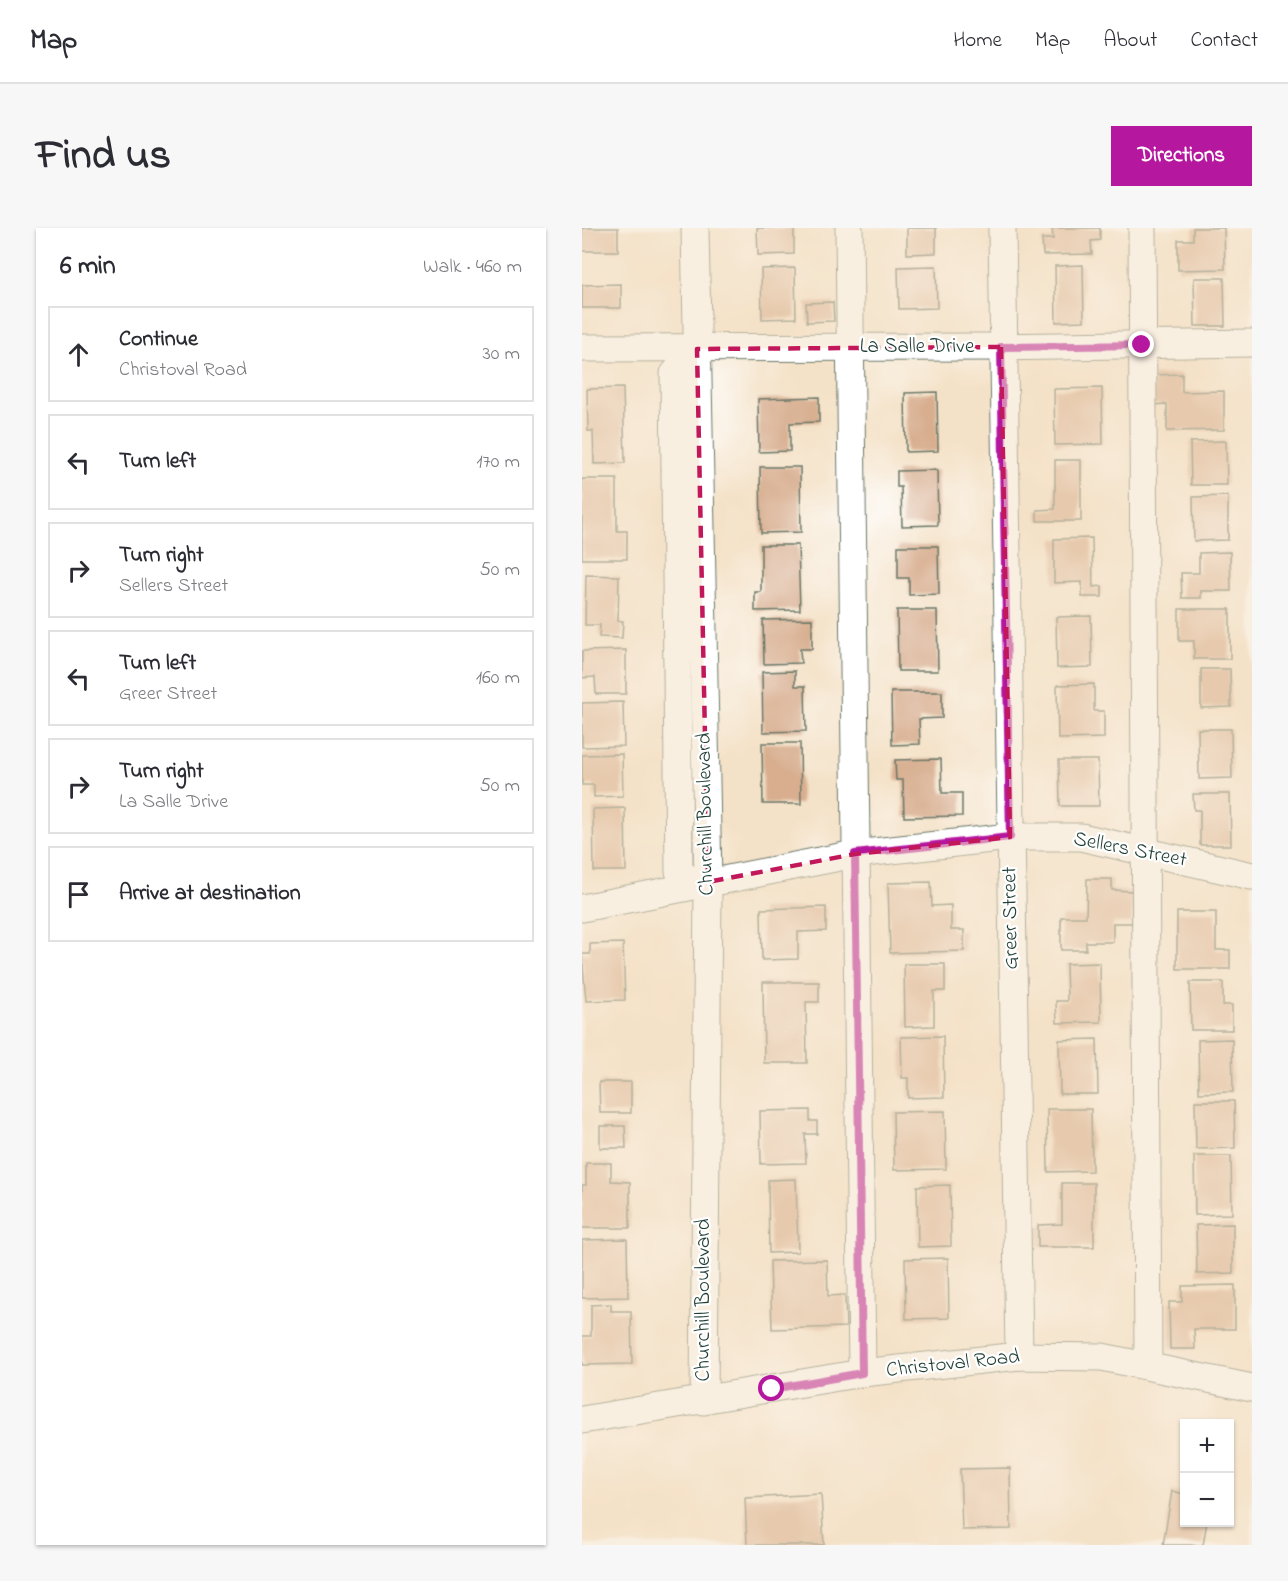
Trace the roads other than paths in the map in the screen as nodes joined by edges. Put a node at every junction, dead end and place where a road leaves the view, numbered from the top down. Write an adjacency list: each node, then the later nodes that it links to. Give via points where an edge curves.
1 (695, 228): 10 (street, Churchill Boulevard)
2 (849, 228): 7 (street)
3 (1002, 228): 8 (street, Greer Street)
4 (1142, 228): 6 (street)
5 (1252, 343): 6 (street, La Salle Drive)
6 (1142, 345): 8 (street, La Salle Drive); 12 (street)
7 (850, 347): 8 (street, La Salle Drive); 10 (street, La Salle Drive); 13 (street)
8 (1001, 347): 11 (street, Greer Street)
9 (582, 348): 10 (street, La Salle Drive)
10 (697, 349): 15 (street, Churchill Boulevard)
11 (1010, 837): 12 (street, Sellers Street, via 1081,837); 13 (street, Sellers Street); 17 (street, Greer Street)
12 (1145, 851): 14 (street, Sellers Street); 18 (street)
13 (855, 854): 15 (street, Sellers Street); 19 (street)
14 (1252, 876)
15 (701, 883): 16 (street, Sellers Street); 21 (street, Churchill Boulevard)
16 (582, 908)
17 (1019, 1356): 18 (street, Christoval Road, via 1102,1357); 19 (street, Christoval Road)
18 (1148, 1366): 20 (street, Christoval Road)
19 (862, 1373): 21 (street, Christoval Road)
20 (1252, 1388)
21 (704, 1401): 22 (street, Christoval Road)
22 (582, 1420)

